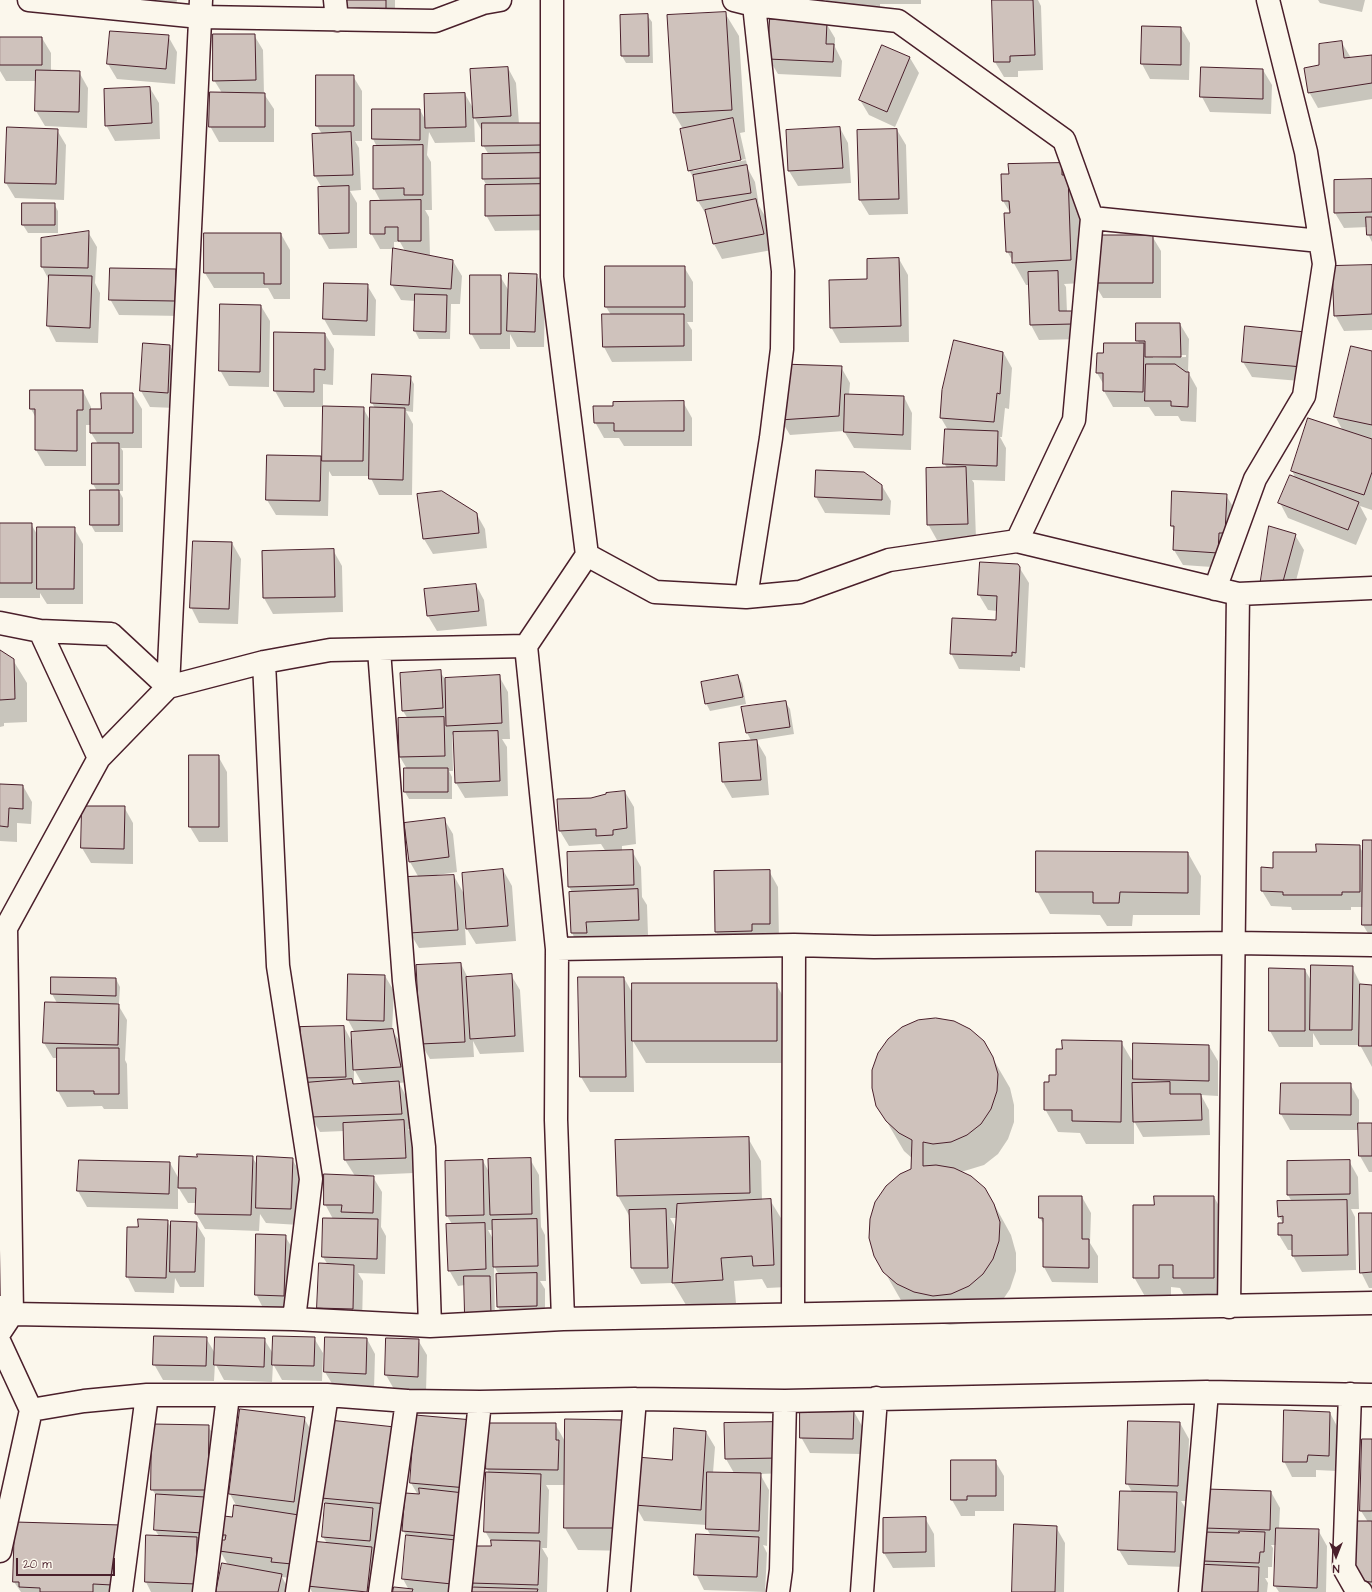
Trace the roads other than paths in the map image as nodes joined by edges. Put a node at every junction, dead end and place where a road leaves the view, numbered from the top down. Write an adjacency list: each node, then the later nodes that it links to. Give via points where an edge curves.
1 (29, 0): 5 (street)
2 (500, 0): 8 (street, via 483,3 435,21)
3 (552, 0): 12 (street, via 552,277)
4 (1268, 0): 10 (street, via 1306,152)
5 (54, 2): 7 (street)
6 (744, 3): 9 (street, via 898,21 1064,140); 16 (street, via 783,271 782,349)
7 (201, 9): 8 (street); 22 (street)
8 (336, 10)
9 (1092, 218): 10 (street); 11 (street, via 1074,420)
10 (1320, 241): 14 (street, via 1324,264 1304,396 1255,479)
11 (1017, 541): 14 (street); 16 (street, via 889,560 800,592)
12 (587, 555): 16 (street, via 655,592); 19 (street)
13 (1372, 588): 15 (street)
14 (1215, 589): 15 (street)
15 (1238, 594): 24 (street)
16 (746, 597)
17 (0, 623): 18 (street)
18 (40, 631): 22 (street, via 110,634); 23 (street)
19 (526, 646): 20 (street); 27 (street)
20 (378, 650): 21 (street, via 330,650); 34 (street, via 404,981 424,1147)
21 (264, 662): 22 (street); 32 (street, via 278,966 311,1179)
22 (168, 687): 23 (street)
23 (99, 758): 30 (street, via 6,928)
24 (1234, 943): 25 (street, via 874,947); 26 (street); 29 (street)
25 (794, 945): 27 (street); 31 (street)
26 (1372, 946)
27 (557, 949): 33 (street, via 556,1120)
28 (1372, 1304): 29 (street)
29 (1229, 1307): 31 (street)
30 (6, 1311): 32 (street); 35 (street)
31 (793, 1313): 33 (street)
32 (294, 1319): 34 (street)
33 (563, 1319): 34 (street)
34 (430, 1326)
35 (0, 1332)
36 (0, 1343): 48 (street)
37 (1207, 1392): 39 (street); 43 (street); 58 (street)
38 (327, 1394): 42 (street); 45 (street); 52 (street)
39 (1350, 1394): 41 (street); 59 (street, via 1344,1568)
40 (147, 1395): 42 (street); 48 (street, via 84,1400); 50 (street)
41 (1372, 1395)
42 (228, 1396): 51 (street)
43 (876, 1398): 46 (street); 57 (street)
44 (635, 1399): 46 (street); 47 (street); 55 (street)
45 (407, 1400): 47 (street); 53 (street)
46 (785, 1400): 56 (street, via 781,1570)
47 (480, 1402): 54 (street)
48 (31, 1410): 49 (street)
49 (0, 1551)
50 (121, 1592)
51 (204, 1592)
52 (297, 1592)
53 (380, 1592)
54 (460, 1592)
55 (619, 1592)
56 (778, 1592)
57 (862, 1592)
58 (1190, 1592)
59 (1361, 1592)

